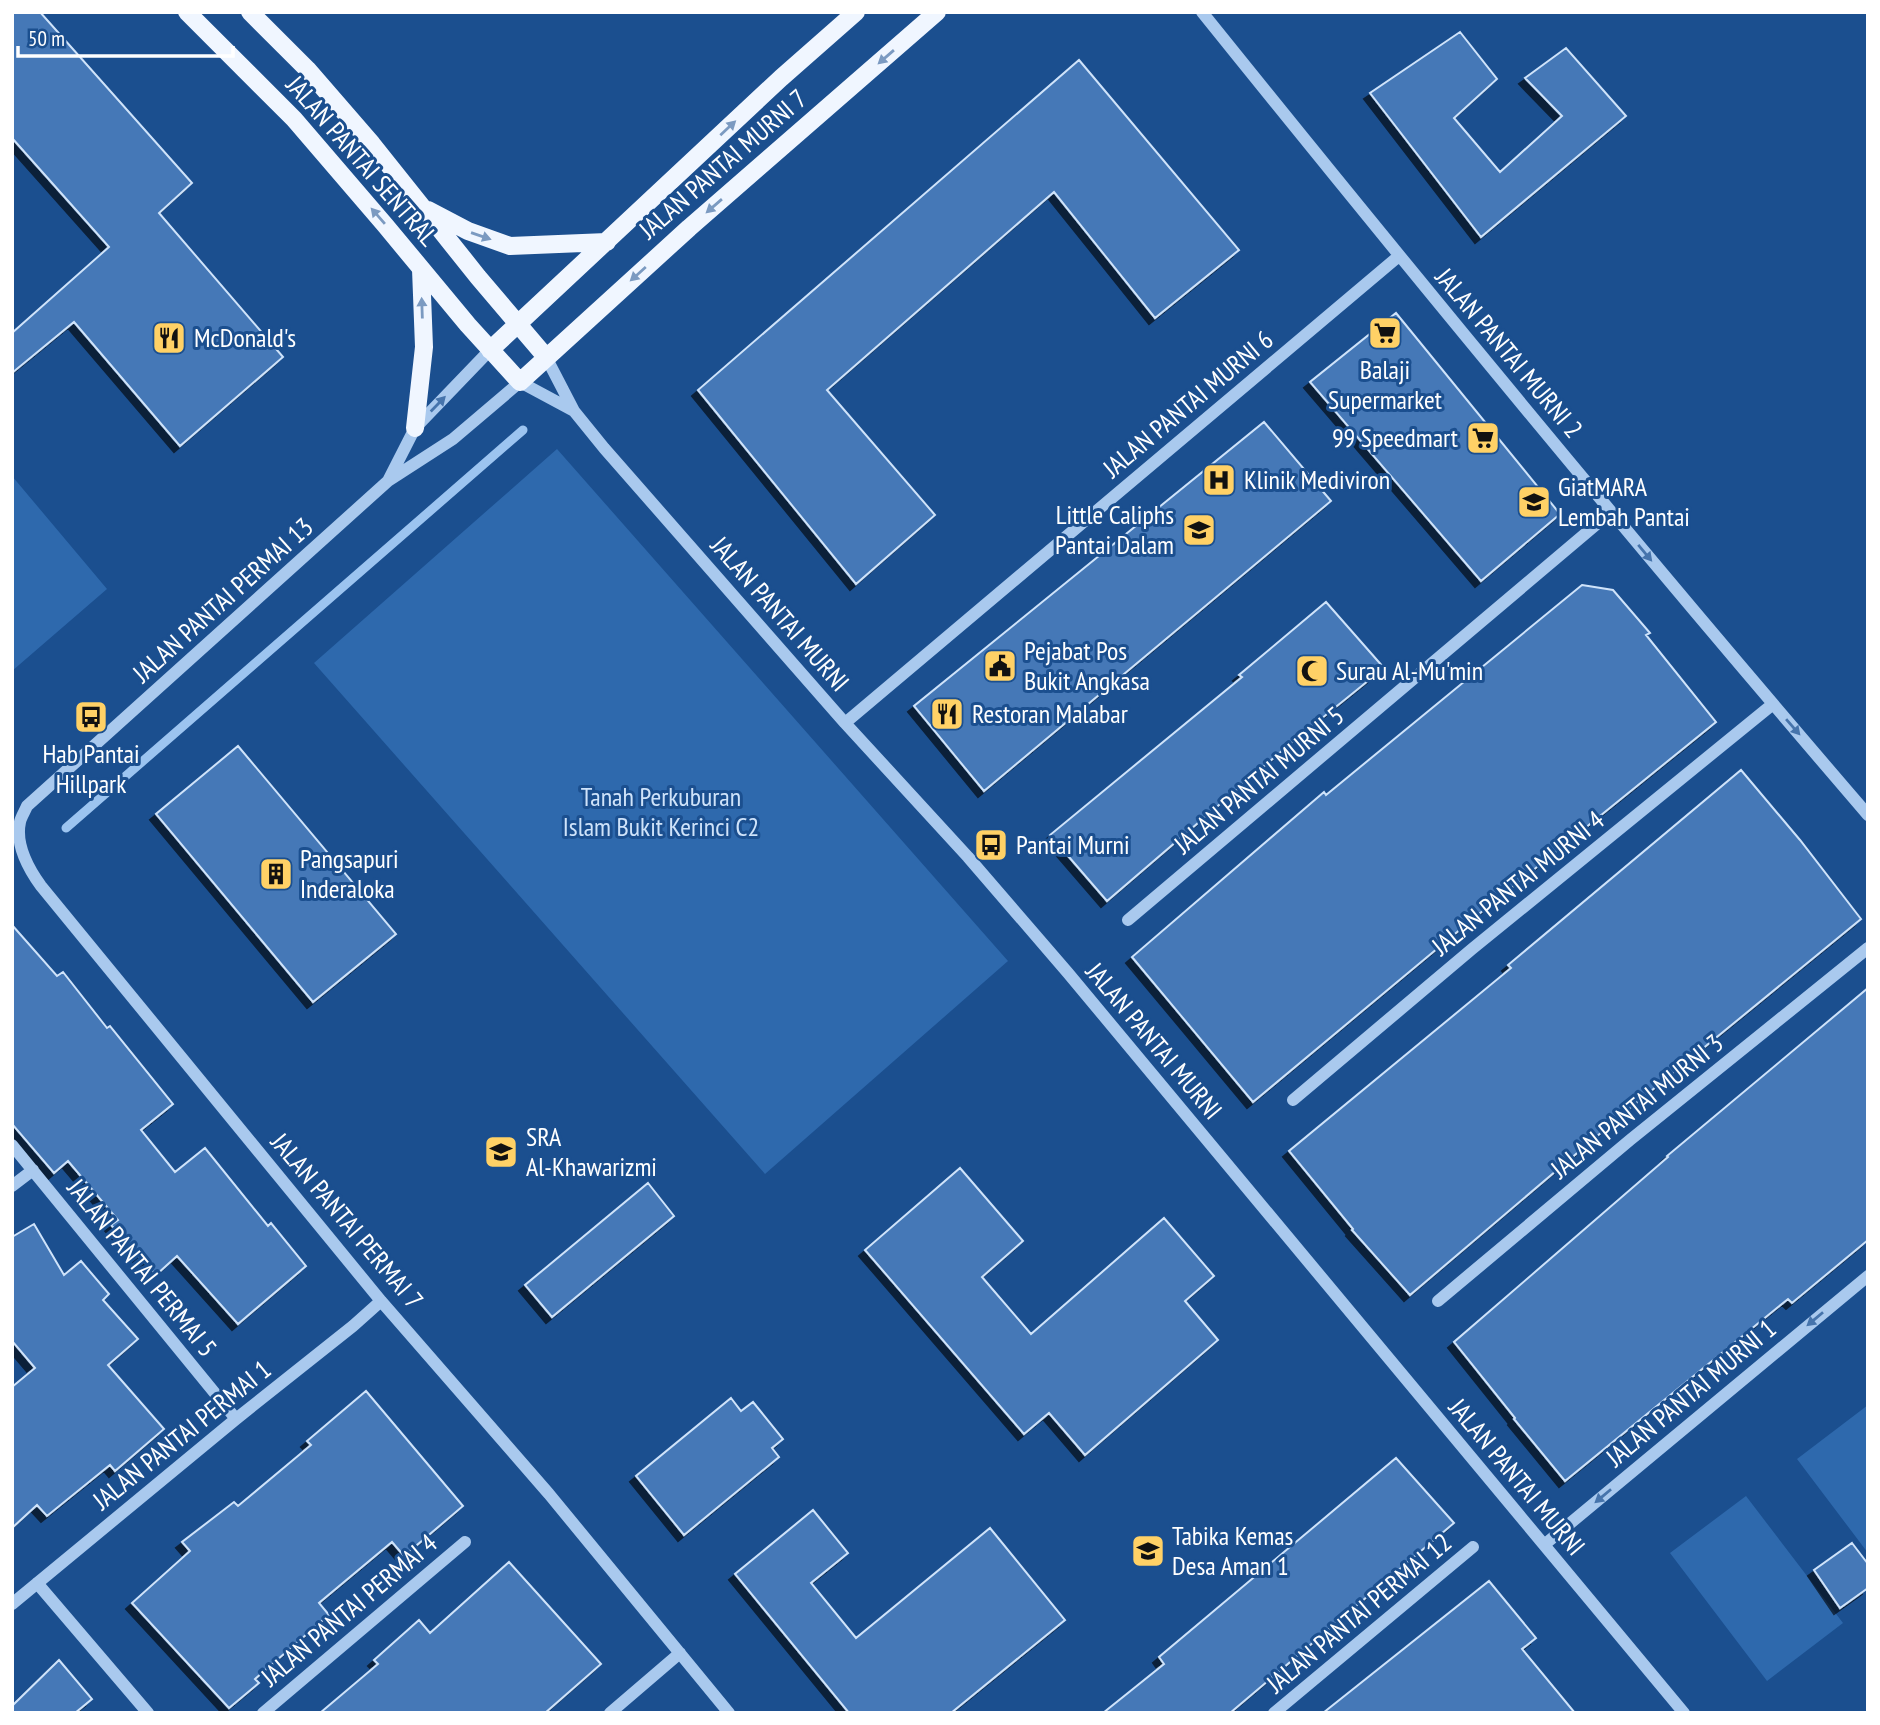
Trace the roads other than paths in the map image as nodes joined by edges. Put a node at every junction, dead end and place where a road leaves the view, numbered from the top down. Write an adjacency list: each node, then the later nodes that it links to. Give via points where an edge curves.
1 (187, 12): 9 (main road, JALAN PANTAI SENTRAL, one-way to 1, via 294,119)
2 (250, 12): 6 (main road, JALAN PANTAI SENTRAL, via 307,69)
3 (856, 12): 7 (main road, JALAN PANTAI MURNI 7, one-way to 3)
4 (937, 12): 12 (main road, JALAN PANTAI MURNI 7, one-way to 12)
5 (1202, 12): 8 (street, JALAN PANTAI MURNI 2)
6 (422, 207): 7 (main road, one-way to 7, via 510,246); 10 (main road, JALAN PANTAI SENTRAL)
7 (607, 242): 10 (main road, JALAN PANTAI MURNI 7)
8 (1399, 256): 17 (street, JALAN PANTAI MURNI 2); 19 (street, JALAN PANTAI MURNI 6)
9 (421, 269): 11 (main road, JALAN PANTAI SENTRAL); 15 (main road, one-way to 9, via 424,347)
10 (517, 324): 11 (main road, JALAN PANTAI MURNI 7); 12 (main road, JALAN PANTAI SENTRAL)
11 (490, 350): 13 (main road, JALAN PANTAI SENTRAL); 15 (street, JALAN PANTAI PERMAI 13, one-way to 11)
12 (546, 357): 13 (main road, JALAN PANTAI MURNI 7); 14 (street, JALAN PANTAI MURNI)
13 (520, 382): 14 (street, JALAN PANTAI MURNI); 16 (street, JALAN PANTAI PERMAI 13, via 453,439)
14 (574, 411): 19 (street, JALAN PANTAI MURNI)
15 (415, 428): 16 (street, JALAN PANTAI PERMAI 13)
16 (388, 481): 20 (street, JALAN PANTAI PERMAI 13)
17 (1611, 512): 18 (street, JALAN PANTAI MURNI 2, one-way to 18); 22 (street, JALAN PANTAI MURNI 5)
18 (1773, 704): 21 (street, JALAN PANTAI MURNI 2, one-way to 21); 24 (street, JALAN PANTAI MURNI 4)
19 (845, 723): 33 (street, JALAN PANTAI MURNI, via 1068,973)
20 (89, 751): 29 (street, JALAN PANTAI PERMAI 7, via 27,806 19,838 29,869)
21 (1868, 815)
22 (1128, 920)
23 (1868, 948): 30 (street, JALAN PANTAI MURNI 3)
24 (1293, 1100)
25 (12, 1145): 26 (street, JALAN PANTAI PERMAI 5)
26 (33, 1170): 27 (street); 31 (street, JALAN PANTAI PERMAI 5)
27 (12, 1186)
28 (1868, 1276): 33 (street, JALAN PANTAI MURNI 1, one-way to 33)
29 (381, 1301): 31 (street, JALAN PANTAI PERMAI 1); 37 (street, JALAN PANTAI PERMAI 7)
30 (1438, 1301)
31 (236, 1419): 35 (street, JALAN PANTAI PERMAI 1)
32 (465, 1542): 39 (street, JALAN PANTAI PERMAI 4)
33 (1544, 1545): 43 (street, JALAN PANTAI MURNI)
34 (1473, 1547): 42 (street, JALAN PANTAI PERMAI 12)
35 (37, 1583): 36 (street, JALAN PANTAI PERMAI 1); 38 (street)
36 (12, 1604)
37 (680, 1654): 40 (street); 41 (street, JALAN PANTAI PERMAI 7)
38 (148, 1713)
39 (263, 1713)
40 (610, 1713)
41 (729, 1713)
42 (1274, 1713)
43 (1684, 1713)

